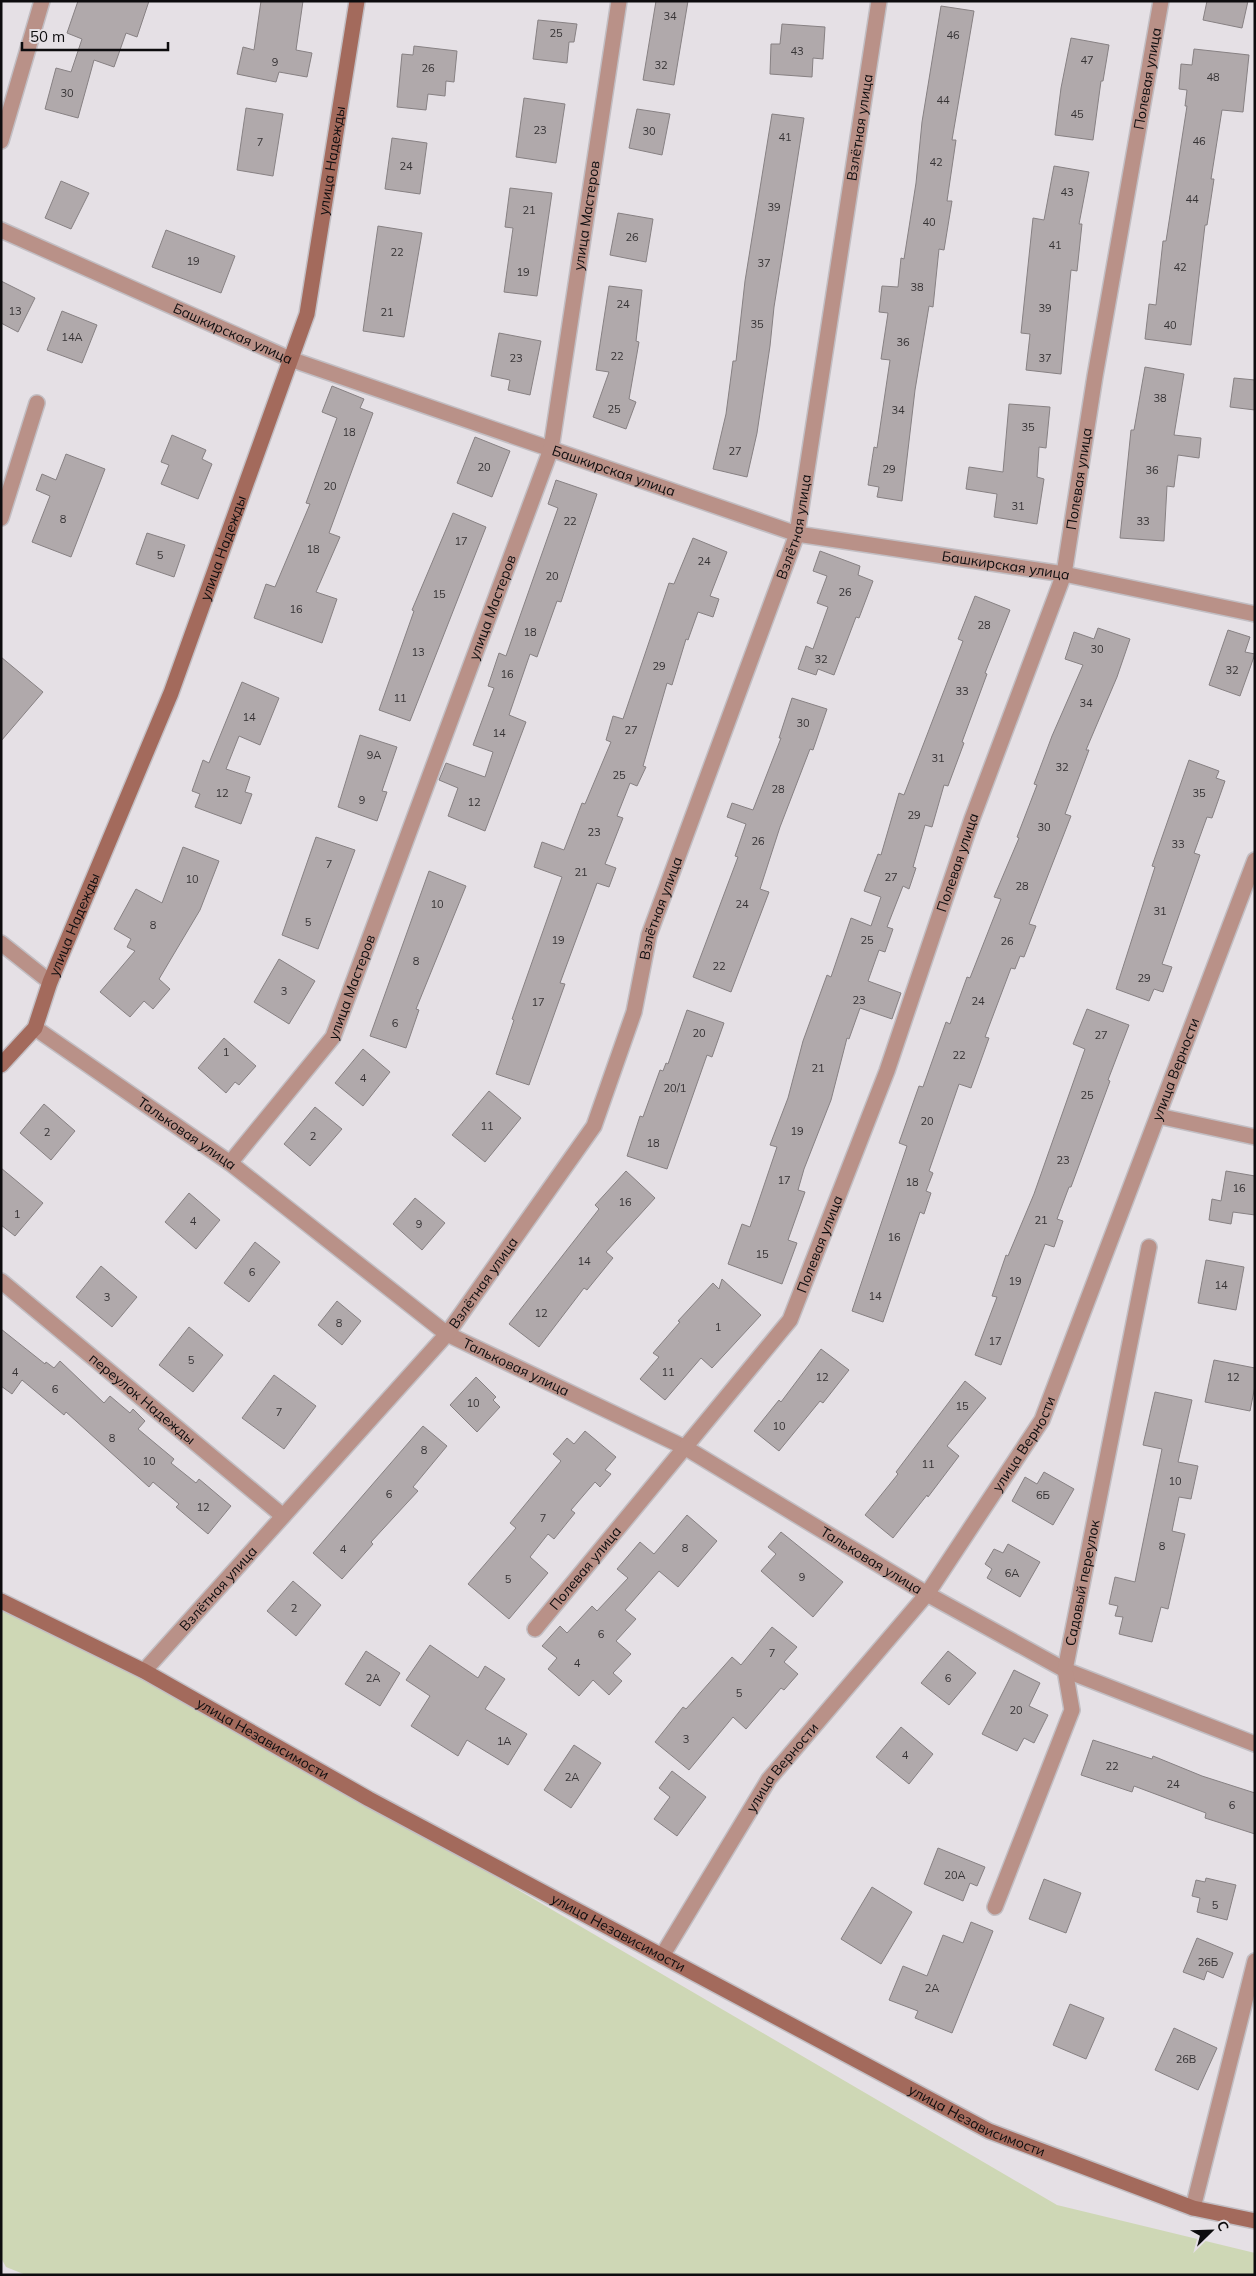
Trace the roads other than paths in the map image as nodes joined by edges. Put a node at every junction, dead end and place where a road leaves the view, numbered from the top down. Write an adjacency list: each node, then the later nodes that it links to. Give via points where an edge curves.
1 (42, 1): 6 (street)
2 (357, 1): 8 (main road, улица Надежды, via 308,314)
3 (619, 1): 10 (street, улица Мастеров)
4 (879, 1): 12 (street, Взлётная улица)
5 (1161, 1): 13 (street, Полевая улица)
6 (1, 141)
7 (1, 230): 8 (street, Башкирская улица)
8 (290, 359): 10 (street, Башкирская улица); 17 (main road, улица Надежды, via 171,693)
9 (37, 403): 11 (street)
10 (551, 448): 12 (street, Башкирская улица); 22 (street, улица Мастеров, via 333,1037)
11 (1, 518)
12 (797, 534): 13 (street, Башкирская улица); 25 (street, Взлётная улица, via 649,935 634,1012 594,1126)
13 (1064, 574): 14 (street, Башкирская улица); 26 (street, Полевая улица, via 972,819 887,1071 790,1320)
14 (1255, 614)
15 (1255, 860): 20 (street, улица Верности)
16 (1, 943): 17 (street)
17 (50, 982): 18 (main road, улица Надежды)
18 (35, 1028): 19 (main road, улица Надежды); 22 (street, Тальковая улица)
19 (1, 1065)
20 (1158, 1116): 21 (street); 28 (street, улица Верности, via 1042,1420)
21 (1255, 1137)
22 (230, 1163): 25 (street, Тальковая улица)
23 (1149, 1247): 31 (street, Садовый переулок)
24 (1, 1281): 27 (street, переулок Надежды)
25 (447, 1334): 26 (street, Тальковая улица); 27 (street, Взлётная улица)
26 (686, 1448): 28 (street, Тальковая улица); 30 (street, Полевая улица)
27 (283, 1516): 32 (street, Взлётная улица)
28 (927, 1594): 31 (street, Тальковая улица); 35 (street, улица Верности, via 769,1779)
29 (1, 1602): 32 (main road, улица Независимости)
30 (535, 1629)
31 (1066, 1670): 33 (street, Тальковая улица); 34 (street, Садовый переулок, via 1072,1710)
32 (144, 1671): 35 (main road, улица Независимости, via 369,1800)
33 (1255, 1744)
34 (995, 1907)
35 (662, 1956): 37 (main road, улица Независимости, via 989,2130)
36 (1255, 1961): 37 (street)
37 (1194, 2208): 38 (main road, улица Независимости)
38 (1255, 2222)

